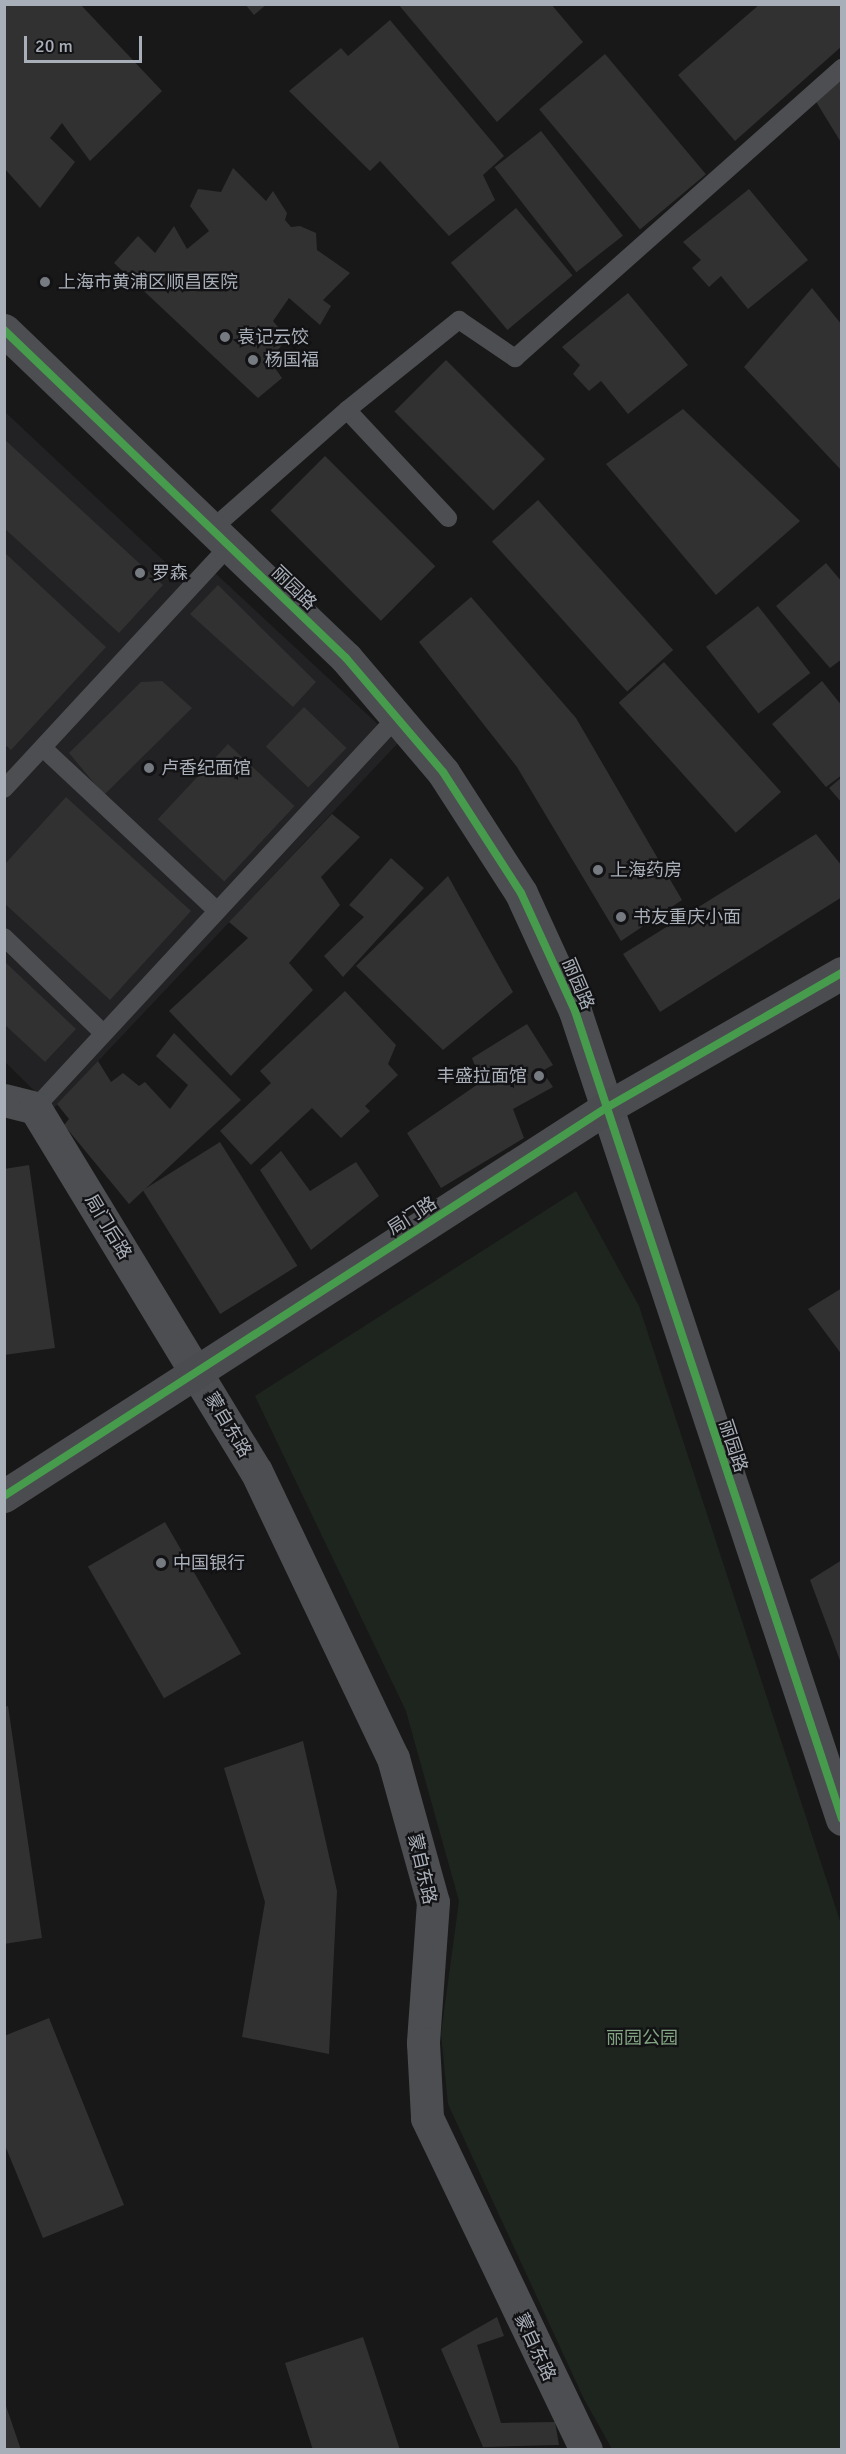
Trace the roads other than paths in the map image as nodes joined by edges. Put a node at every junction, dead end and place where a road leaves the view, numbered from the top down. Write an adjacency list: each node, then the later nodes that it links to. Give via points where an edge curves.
1 (842, 68): 3 (lane, via 515,358 459,320)
2 (4, 330): 5 (street, 丽园路)
3 (347, 410): 4 (lane); 5 (lane)
4 (448, 518)
5 (221, 538): 6 (street, 丽园路, via 346,658); 7 (lane)
6 (396, 718): 9 (lane); 15 (street, 丽园路, via 443,772 520,893 575,1011)
7 (43, 748): 8 (lane); 9 (lane)
8 (4, 789)
9 (216, 910): 12 (lane)
10 (4, 937): 12 (lane)
11 (842, 973): 15 (street, 局门路)
12 (102, 1032): 14 (lane)
13 (4, 1100): 14 (street)
14 (35, 1108): 16 (street, 局门后路)
15 (606, 1108): 16 (street, 局门路); 18 (street, 丽园路)
16 (197, 1373): 17 (street, 局门路); 19 (street, 蒙自东路, via 256,1471 393,1758 433,1902 423,2043 427,2118)
17 (4, 1496)
18 (842, 1819)
19 (586, 2450)

